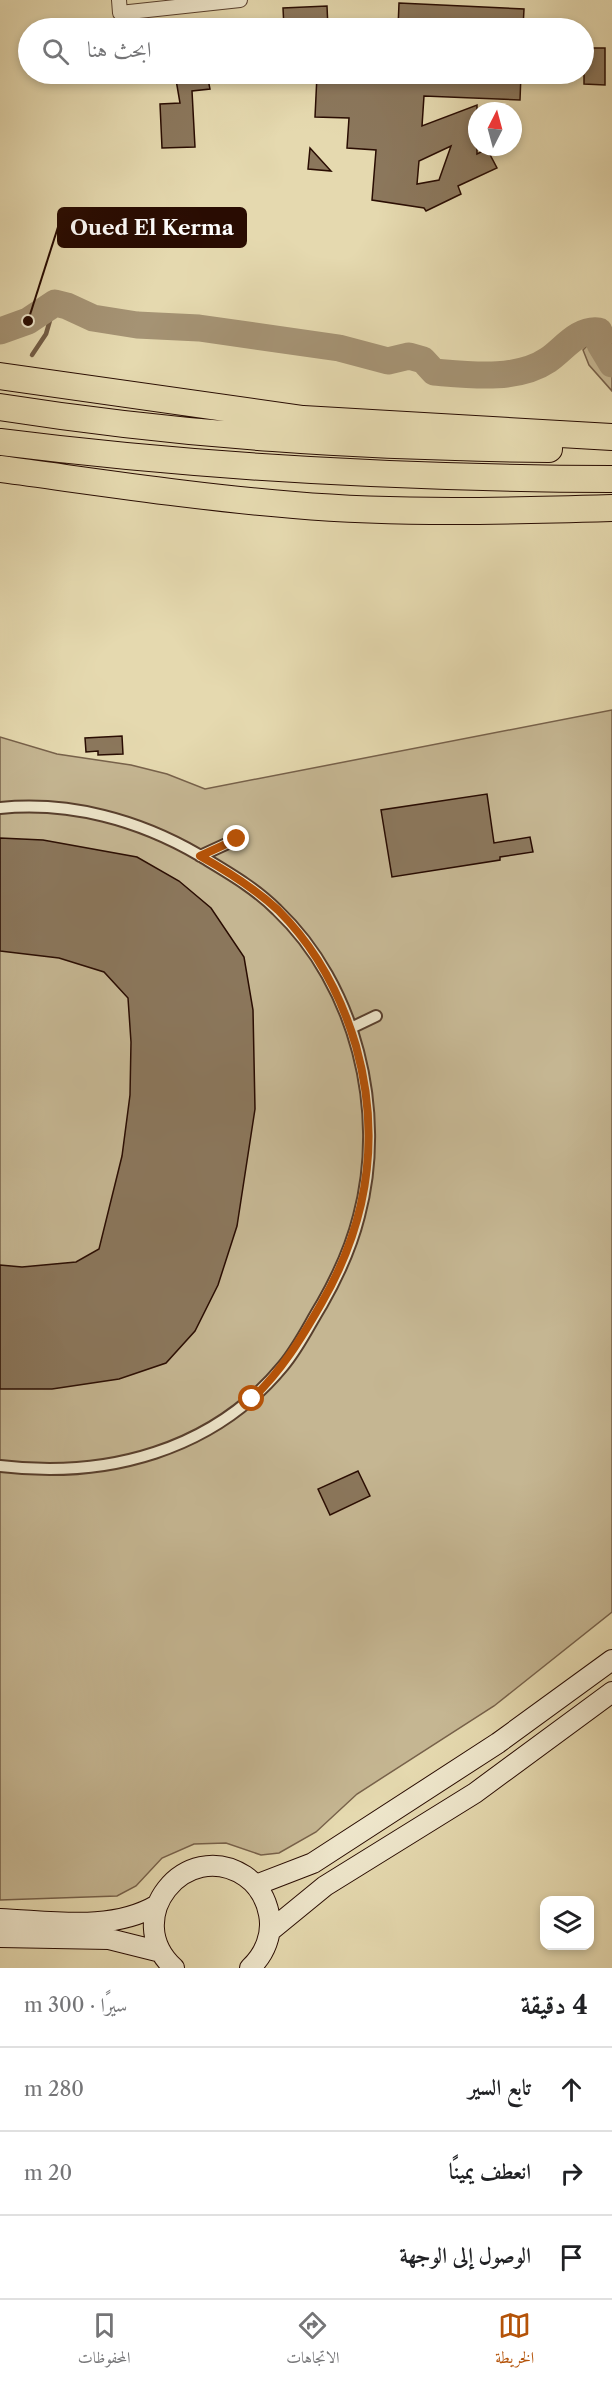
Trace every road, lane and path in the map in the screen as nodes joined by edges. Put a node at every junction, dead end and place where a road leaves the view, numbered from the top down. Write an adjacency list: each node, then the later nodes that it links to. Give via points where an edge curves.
1 (119, 0): 2 (street, via 120,13)
2 (240, 0)
3 (0, 376): 5 (highway, via 303,419)
4 (0, 407): 7 (highway, via 178,432 309,442)
5 (612, 438)
6 (0, 442): 9 (highway, via 125,458 284,470)
7 (612, 449)
8 (0, 469): 10 (highway, via 296,505 420,511)
9 (612, 479)
10 (612, 508)
11 (0, 808): 13 (street, via 61,808 112,818 160,835)
12 (237, 839): 13 (street)
13 (200, 856): 15 (street, via 261,895 293,926 321,963)
14 (376, 1016): 15 (street)
15 (351, 1028): 16 (street, via 363,1073 369,1119 365,1190 344,1262 285,1364 232,1415 163,1452 61,1470)
16 (0, 1466)
17 (612, 1660): 19 (main road, via 498,1743 313,1863)
18 (612, 1692): 22 (main road, via 475,1793 326,1886)
19 (256, 1886): 20 (main road, via 237,1871 201,1867 178,1877); 22 (main road, via 268,1907)
20 (157, 1905): 21 (main road, via 133,1917 105,1922); 24 (main road, via 154,1929)
21 (0, 1919)
22 (270, 1931): 26 (main road, via 262,1954)
23 (0, 1937): 24 (main road, via 109,1939)
24 (161, 1952): 25 (main road)
25 (174, 1968)
26 (250, 1968)

